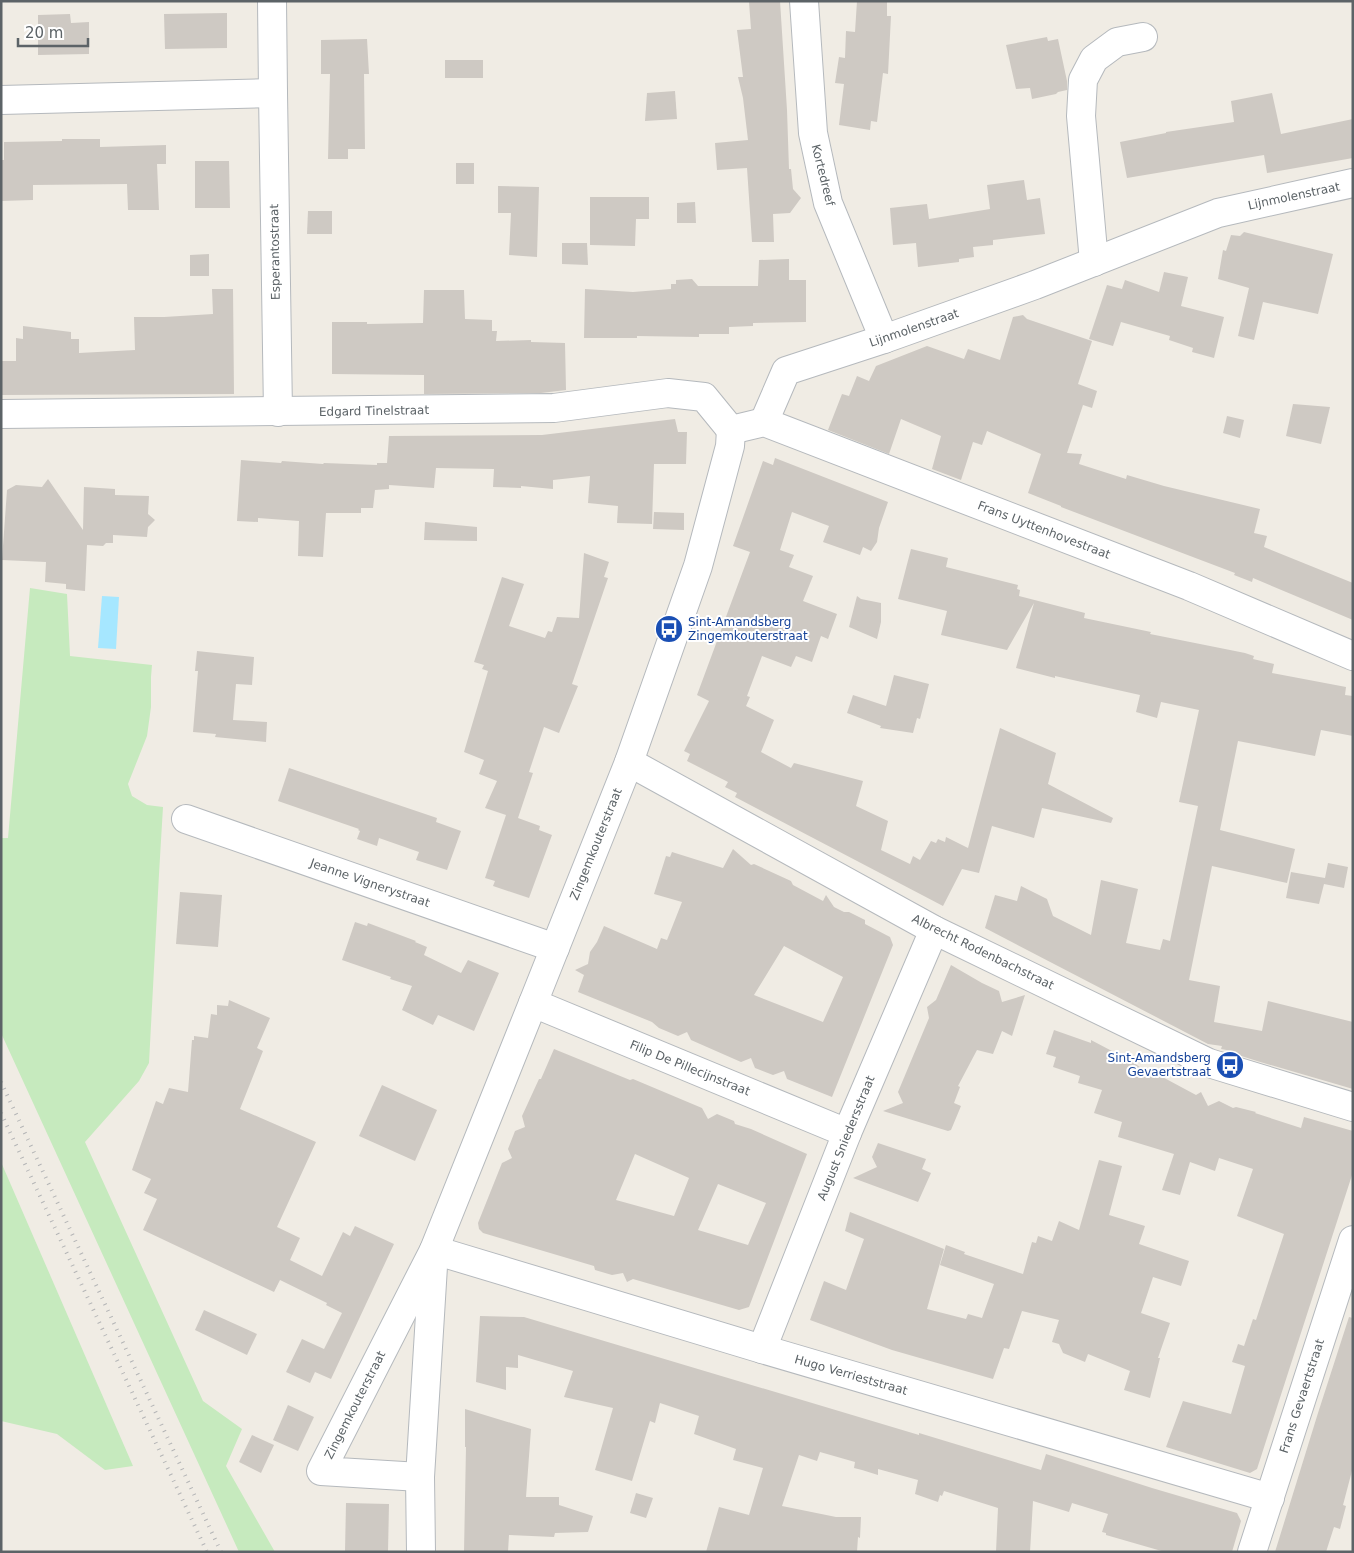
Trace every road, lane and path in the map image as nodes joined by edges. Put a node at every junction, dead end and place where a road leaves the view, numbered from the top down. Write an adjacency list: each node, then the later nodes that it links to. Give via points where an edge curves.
1 (272, 1): 4 (street, Esperantostraat)
2 (804, 1): 8 (street, Kortedreef, via 813,133 828,203)
3 (1143, 37): 7 (street, via 1117,42 1094,59 1083,80 1081,116)
4 (272, 93): 5 (street); 9 (street, Esperantostraat)
5 (1, 100)
6 (1353, 183): 7 (street, Lijnmolenstraat, via 1218,213)
7 (1094, 262): 8 (street, Lijnmolenstraat)
8 (884, 339): 11 (street, Lijnmolenstraat, via 786,371)
9 (278, 412): 10 (street, Edgard Tinelstraat); 12 (street, Edgard Tinelstraat, via 554,408 668,393 704,397)
10 (1, 414)
11 (764, 422): 12 (street); 13 (street, Frans Uyttenhovestraat, via 1180,582)
12 (731, 430): 14 (street, Zingemkouterstraat, via 730,446 698,566)
13 (1353, 656)
14 (629, 762): 16 (street, Albrecht Rodenbachstraat); 17 (street, Zingemkouterstraat)
15 (186, 819): 17 (street, Jeanne Vignerystraat)
16 (934, 930): 19 (street, Albrecht Rodenbachstraat, via 1209,1063); 20 (street, August Sniedersstraat)
17 (555, 948): 18 (street, Zingemkouterstraat)
18 (534, 1003): 20 (street, Filip De Pillecijnstraat); 22 (street, Zingemkouterstraat)
19 (1353, 1107)
20 (847, 1133): 23 (street, August Sniedersstraat)
21 (1353, 1240): 25 (street, Frans Gevaertstraat)
22 (434, 1250): 23 (street, Hugo Verrieststraat); 24 (street, Zingemkouterstraat); 24 (street, Zingemkouterstraat, via 321,1471)
23 (762, 1349): 25 (street, Hugo Verrieststraat)
24 (420, 1477): 26 (street, Zingemkouterstraat)
25 (1270, 1498): 27 (street, Frans Gevaertstraat)
26 (421, 1552)
27 (1252, 1552)

